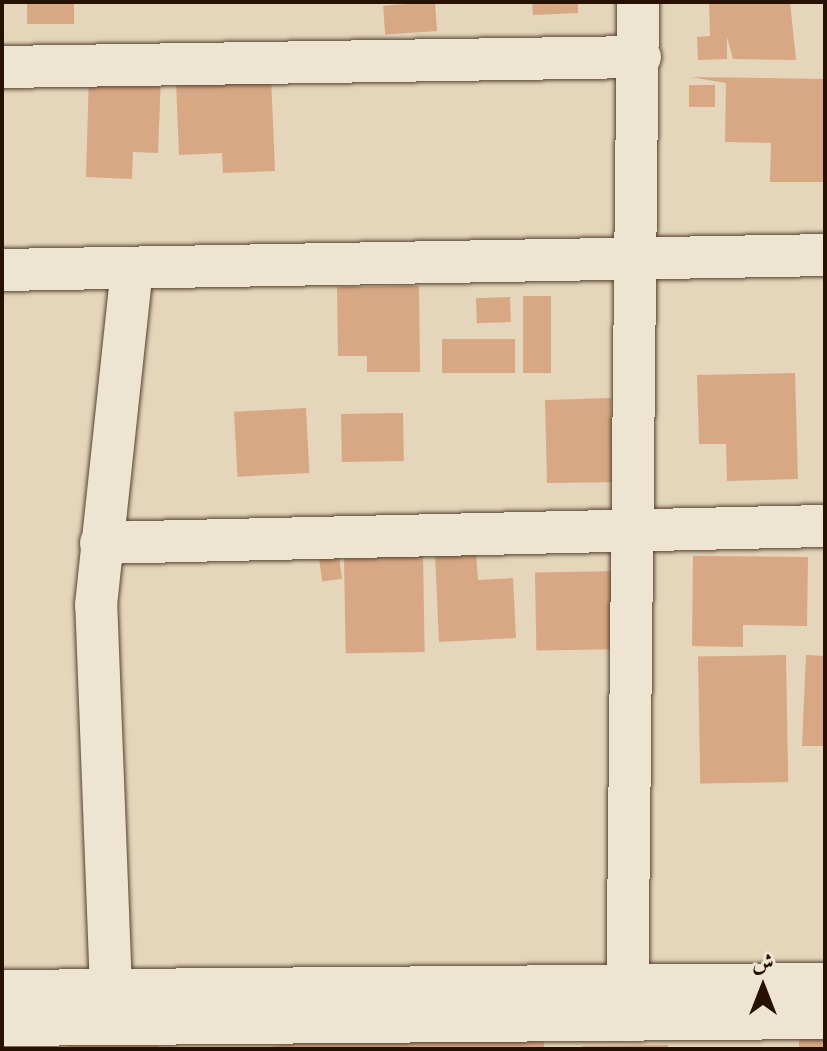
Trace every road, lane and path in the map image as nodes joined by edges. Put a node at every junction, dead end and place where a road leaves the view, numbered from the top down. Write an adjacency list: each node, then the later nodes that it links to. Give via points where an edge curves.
1 (638, 2): 2 (street)
2 (640, 57): 3 (street); 5 (street)
3 (2, 67)
4 (825, 255): 5 (street)
5 (631, 259): 6 (street); 9 (street)
6 (132, 268): 7 (street); 10 (street)
7 (2, 270)
8 (825, 526): 9 (street)
9 (630, 527): 10 (street); 13 (street)
10 (101, 543): 12 (street, via 96,605)
11 (825, 984): 13 (street)
12 (111, 989): 13 (street); 15 (street)
13 (627, 1002): 14 (street); 16 (street)
14 (825, 1018)
15 (8, 1022): 16 (street)
16 (556, 1035)

